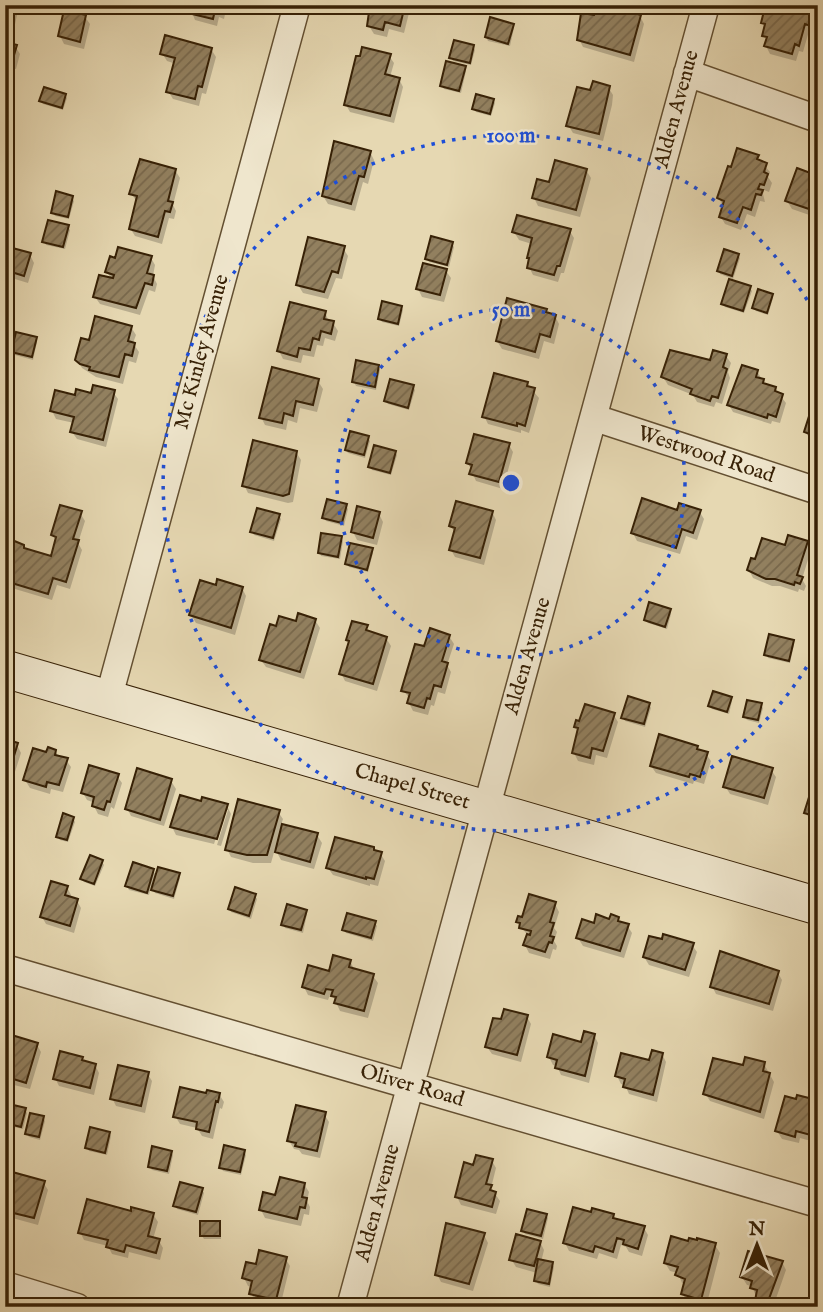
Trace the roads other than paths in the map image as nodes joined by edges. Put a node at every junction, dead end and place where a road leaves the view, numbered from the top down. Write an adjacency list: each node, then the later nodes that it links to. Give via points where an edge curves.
1 (297, 5): 8 (street, Mc Kinley Avenue)
2 (706, 5): 3 (street, Alden Avenue)
3 (687, 74): 4 (street); 5 (street, Alden Avenue)
4 (818, 119)
5 (595, 418): 6 (street, Westwood Road); 9 (street, Alden Avenue)
6 (818, 491)
7 (5, 669): 8 (street, Chapel Street)
8 (108, 700): 9 (street, Chapel Street)
9 (485, 808): 10 (street, Chapel Street); 12 (street, Alden Avenue)
10 (818, 906)
11 (5, 968): 12 (street, Oliver Road)
12 (411, 1086): 13 (street, Oliver Road); 16 (street, Alden Avenue)
13 (818, 1204)
14 (5, 1285): 15 (street)
15 (77, 1307)
16 (350, 1307)

